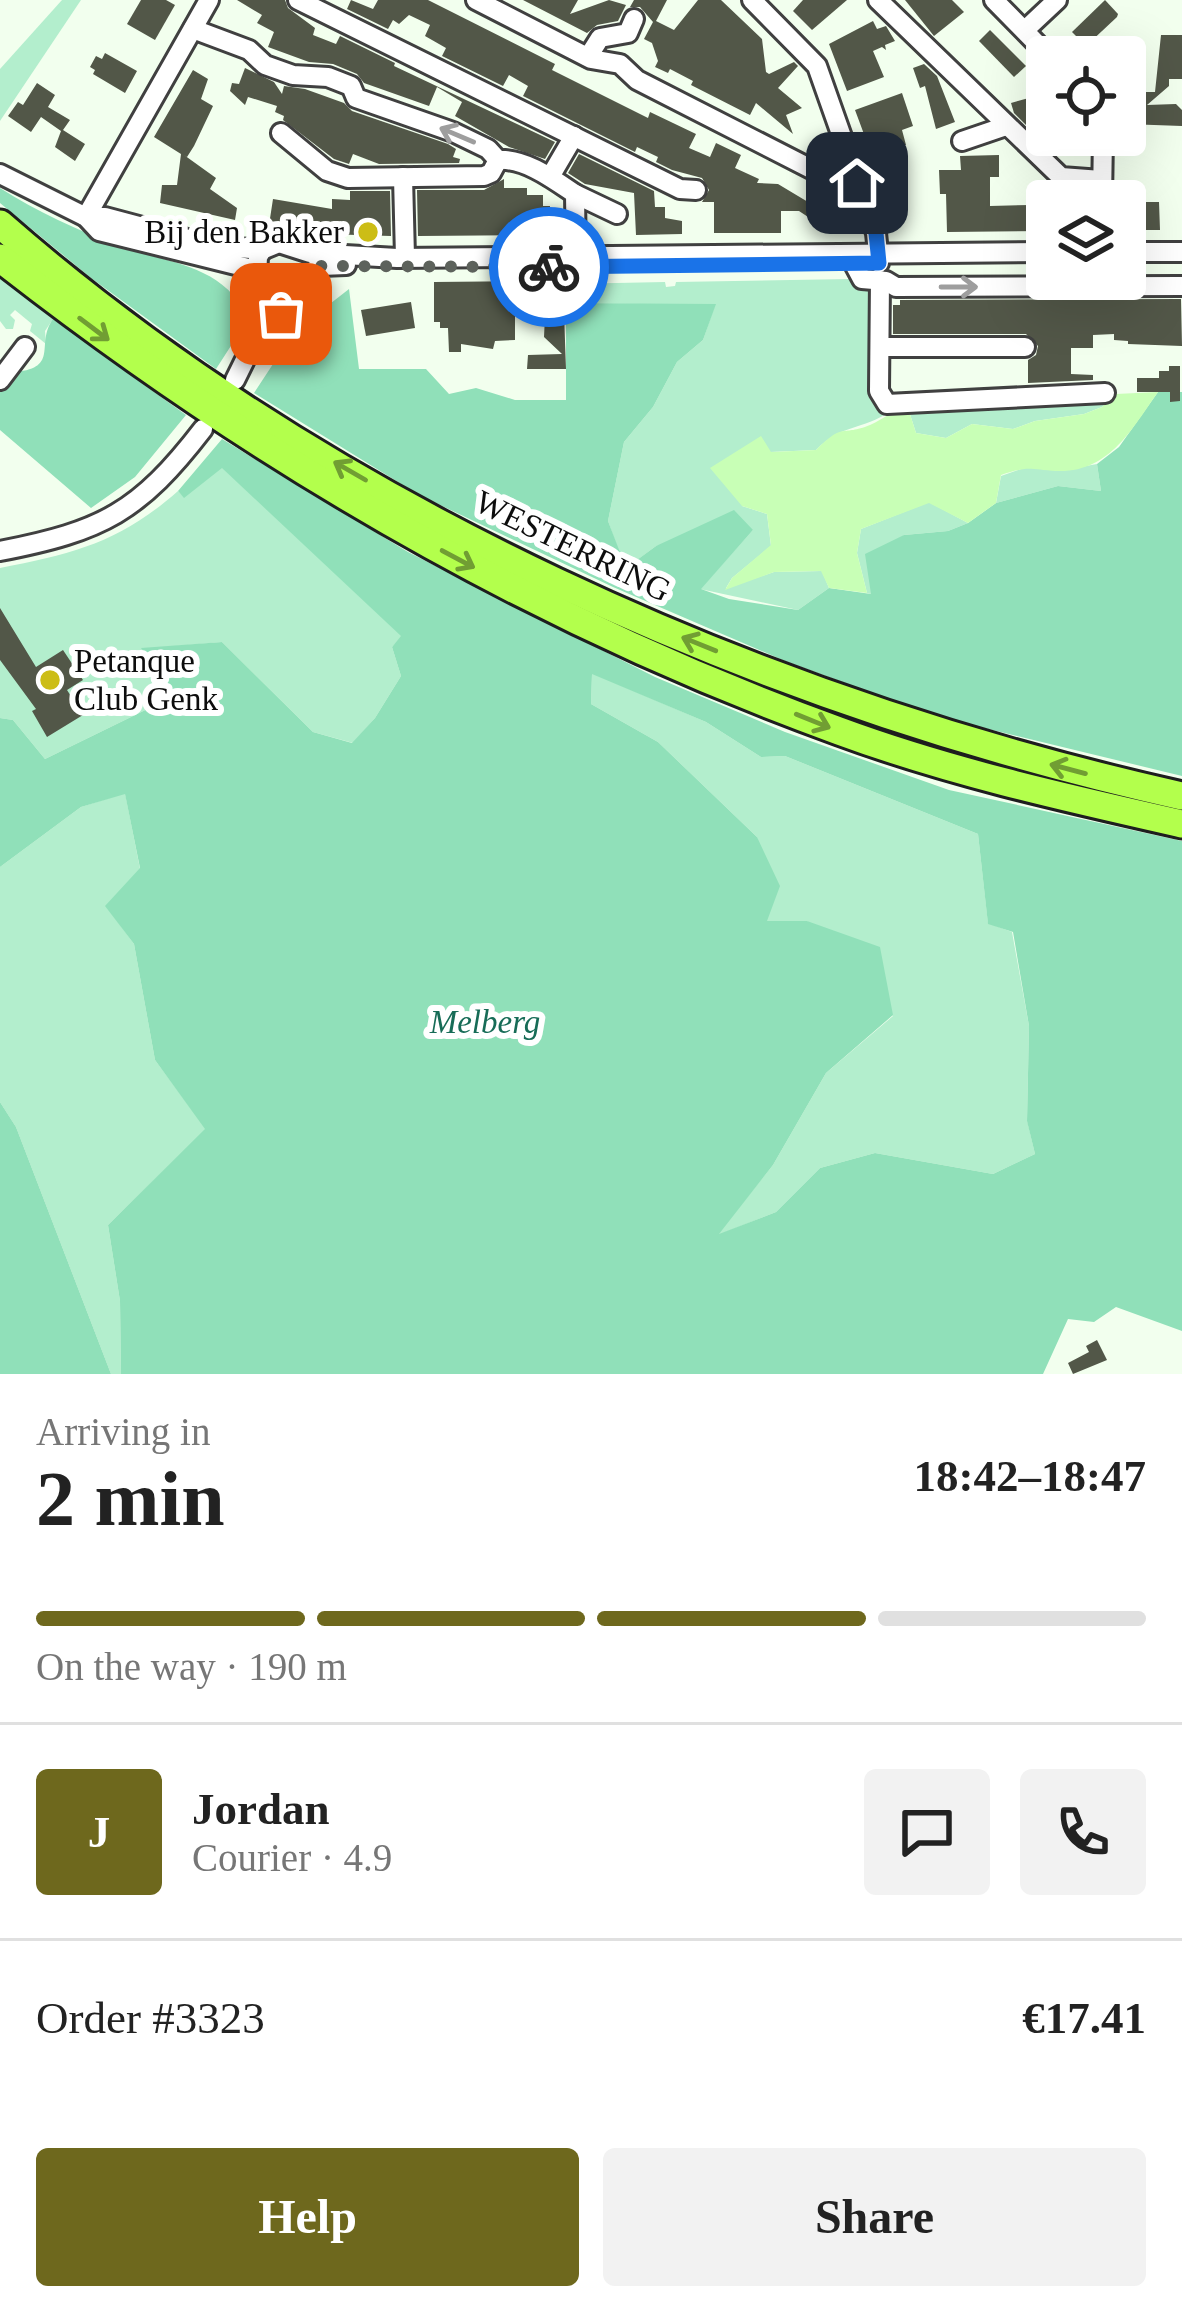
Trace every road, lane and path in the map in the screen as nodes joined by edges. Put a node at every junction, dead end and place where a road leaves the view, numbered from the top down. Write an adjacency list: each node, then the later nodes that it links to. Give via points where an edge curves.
1 (209, 0): 9 (street)
2 (298, 0): 15 (street)
3 (476, 0): 12 (street)
4 (752, 0): 19 (street, via 817,66)
5 (878, 0): 13 (street)
6 (994, 0): 10 (street)
7 (1057, 0): 10 (street)
8 (634, 19): 12 (street, via 628,33 600,38)
9 (193, 29): 18 (street, one-way to 9, via 453,132 356,98 351,86 279,70); 27 (street)
10 (1024, 30): 11 (street)
11 (1030, 36)
12 (588, 57): 19 (street, via 620,64 824,175)
13 (1006, 126): 16 (street); 23 (street, via 1061,177)
14 (281, 133): 21 (street, via 327,171)
15 (574, 136): 22 (street); 24 (street)
16 (962, 141)
17 (1102, 156): 23 (street)
18 (498, 160): 21 (street, via 484,176); 22 (street)
19 (854, 172): 40 (street)
20 (0, 174): 27 (street)
21 (403, 177): 33 (street)
22 (550, 177): 25 (street)
23 (1101, 180)
24 (697, 190)
25 (574, 194): 26 (street); 38 (street)
26 (617, 214)
27 (86, 217): 35 (street, via 98,231)
28 (0, 224): 51 (highway, WESTERRING, one-way to 28, via 832,698 544,573 303,445 165,354)
29 (296, 249): 33 (street); 35 (street, via 279,243); 41 (street, via 303,268)
30 (1182, 251): 31 (street)
31 (1146, 252)
32 (1026, 254): 40 (street)
33 (405, 257): 38 (street)
34 (0, 258): 52 (highway, WESTERRING, one-way to 52, via 288,463 673,666 974,774)
35 (259, 260): 41 (street)
36 (1146, 261): 37 (street)
37 (1182, 261)
38 (576, 262): 40 (street); 40 (street); 41 (street, via 331,265)
39 (1026, 262): 40 (street)
40 (879, 266): 42 (street, one-way to 42, via 896,287); 44 (street)
41 (286, 285): 47 (street)
42 (1182, 286)
43 (25, 347): 46 (street)
44 (880, 347): 45 (street); 48 (street, via 879,391 887,404)
45 (1025, 347)
46 (0, 380)
47 (235, 380)
48 (1105, 393)
49 (203, 429): 50 (street, via 137,503 60,539)
50 (0, 551)
51 (1182, 796)
52 (1182, 824)

